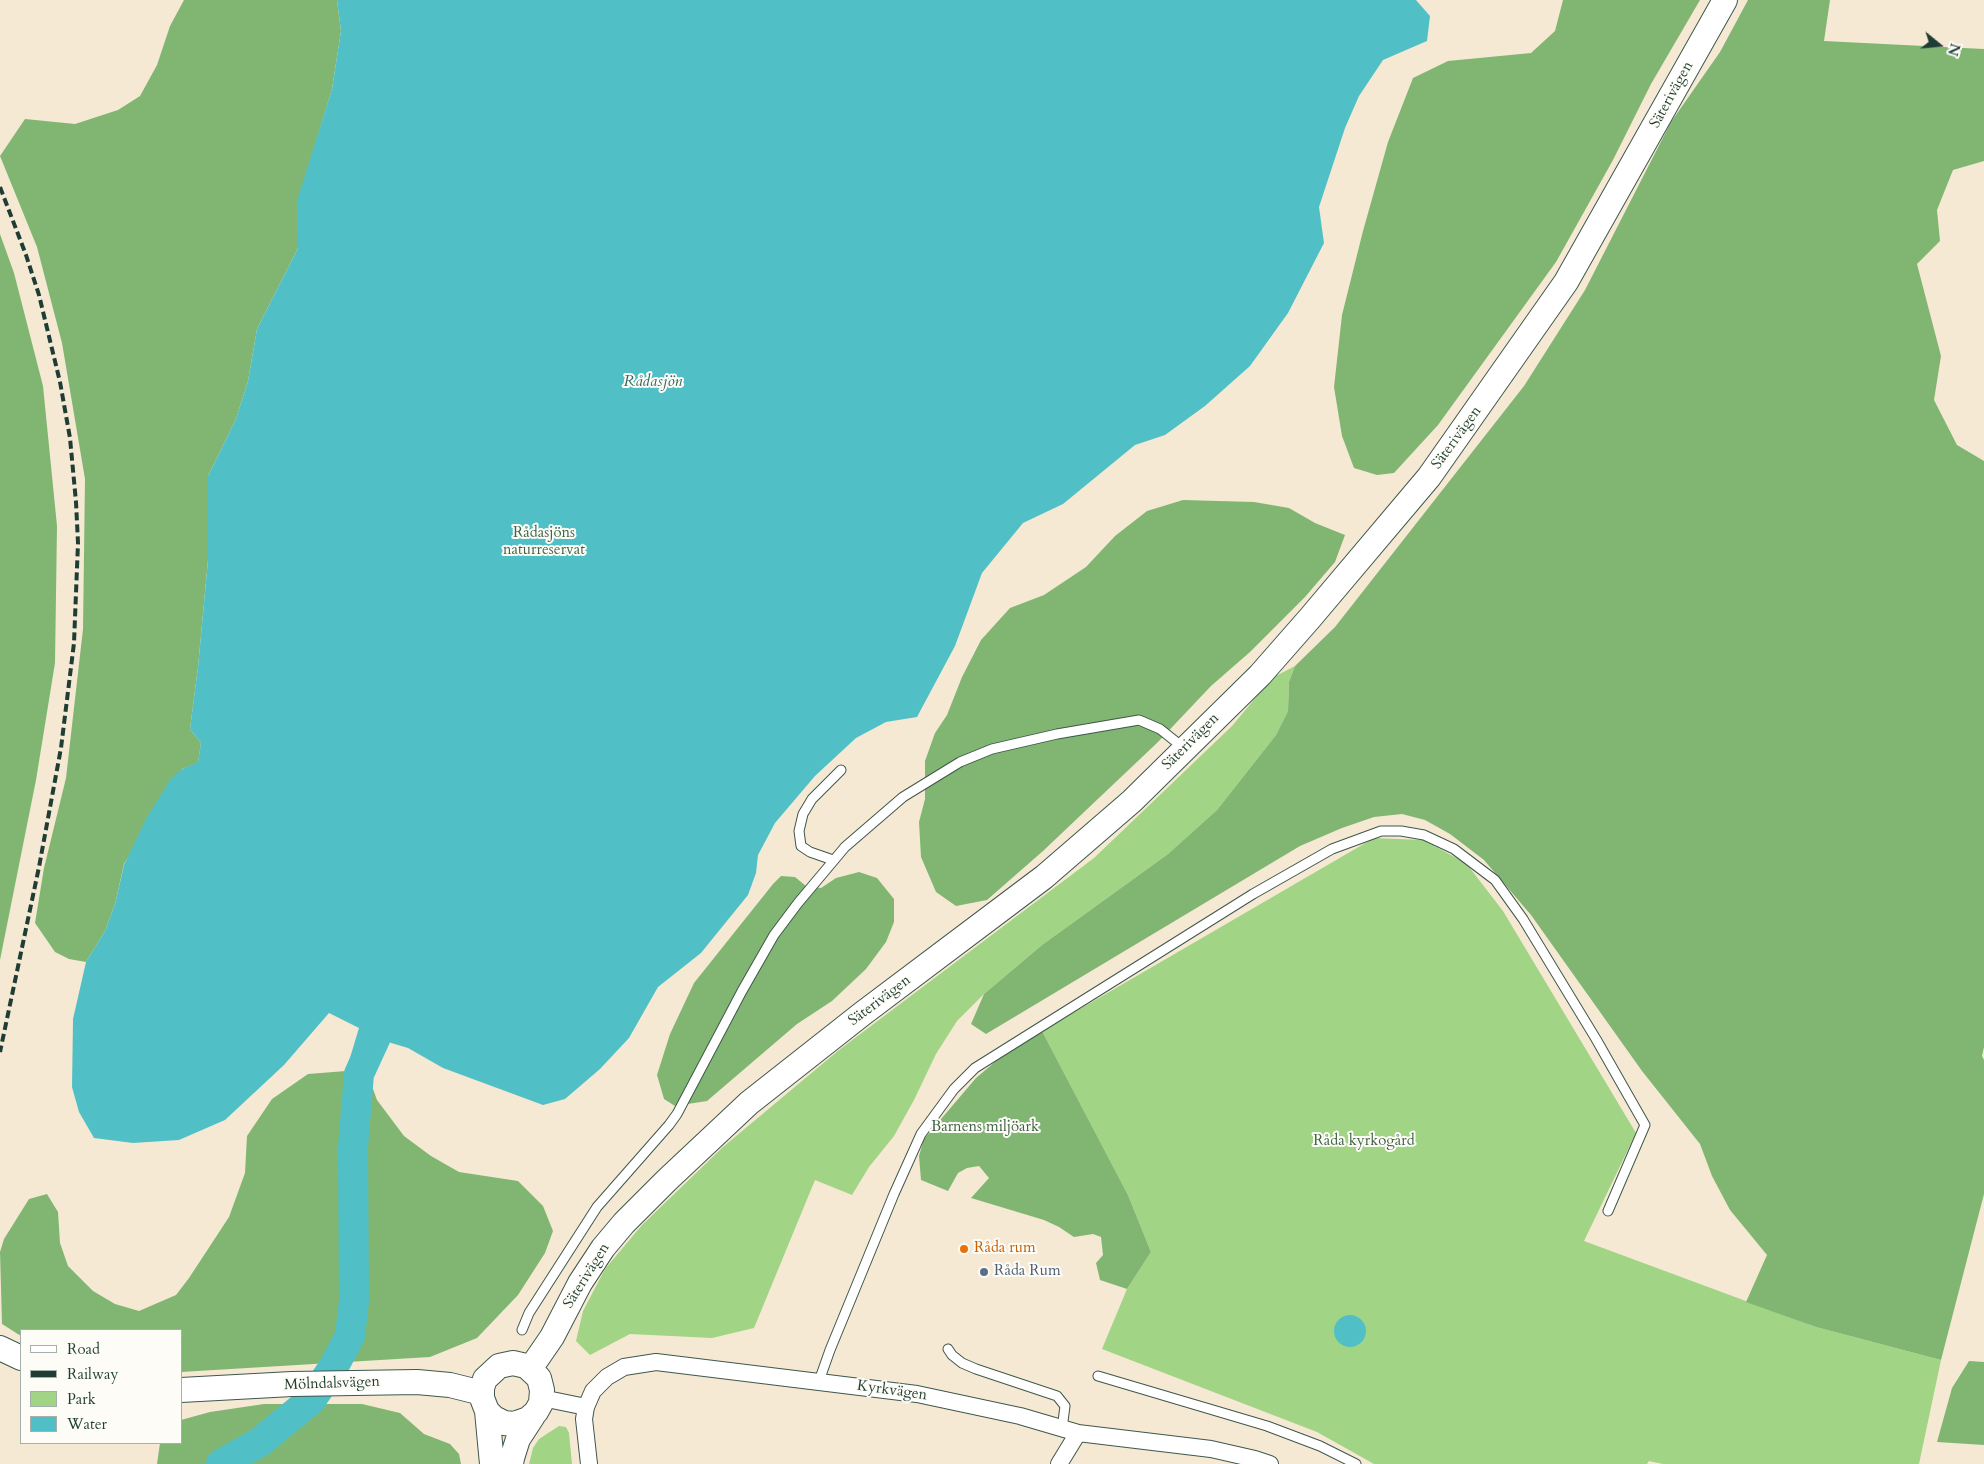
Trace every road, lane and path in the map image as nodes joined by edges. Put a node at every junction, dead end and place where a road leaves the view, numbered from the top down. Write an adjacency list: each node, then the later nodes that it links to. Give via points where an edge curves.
1 (1725, 0): 2 (street, Säterivägen, via 1566,282 1471,420 1429,477 1310,618 1260,675)
2 (1185, 749): 4 (lane, via 1160,729 1140,720 992,749 960,762 903,797); 10 (street, Säterivägen, via 1132,801 1044,877 749,1103 667,1180 603,1248)
3 (841, 770): 4 (lane, via 812,800 803,814 799,831 801,846)
4 (833, 860): 6 (lane, via 774,935 677,1114 597,1206 529,1313)
5 (1608, 1211): 12 (lane, via 1644,1125 1596,1039 1495,880 1454,849 1424,835 1380,831 1332,849 1253,894 975,1068 954,1089 921,1134)
6 (522, 1330)
7 (0, 1348): 9 (street)
8 (948, 1349): 17 (lane, via 962,1363 1057,1396 1065,1406)
9 (20, 1358)
10 (530, 1369): 14 (street, via 517,1363 499,1366 485,1379); 15 (street, via 540,1382)
11 (1098, 1376): 23 (lane, via 1267,1426)
12 (819, 1381): 16 (street, Kyrkvägen, via 656,1362 624,1367 607,1377 592,1391); 17 (street, Kyrkvägen, via 925,1395 1020,1416)
13 (182, 1390): 14 (street, Mölndalsvägen, via 417,1382 450,1385)
14 (484, 1402): 15 (street, via 494,1418 509,1424 524,1422); 18 (street)
15 (537, 1407): 16 (street); 19 (street, via 518,1439)
16 (586, 1407): 20 (street, Kyrkvägen, via 584,1419)
17 (1070, 1431): 21 (street); 22 (street, Kyrkvägen, via 1211,1450)
18 (492, 1464)
19 (511, 1464)
20 (589, 1464)
21 (1059, 1464)
22 (1270, 1464)
23 (1356, 1464)

